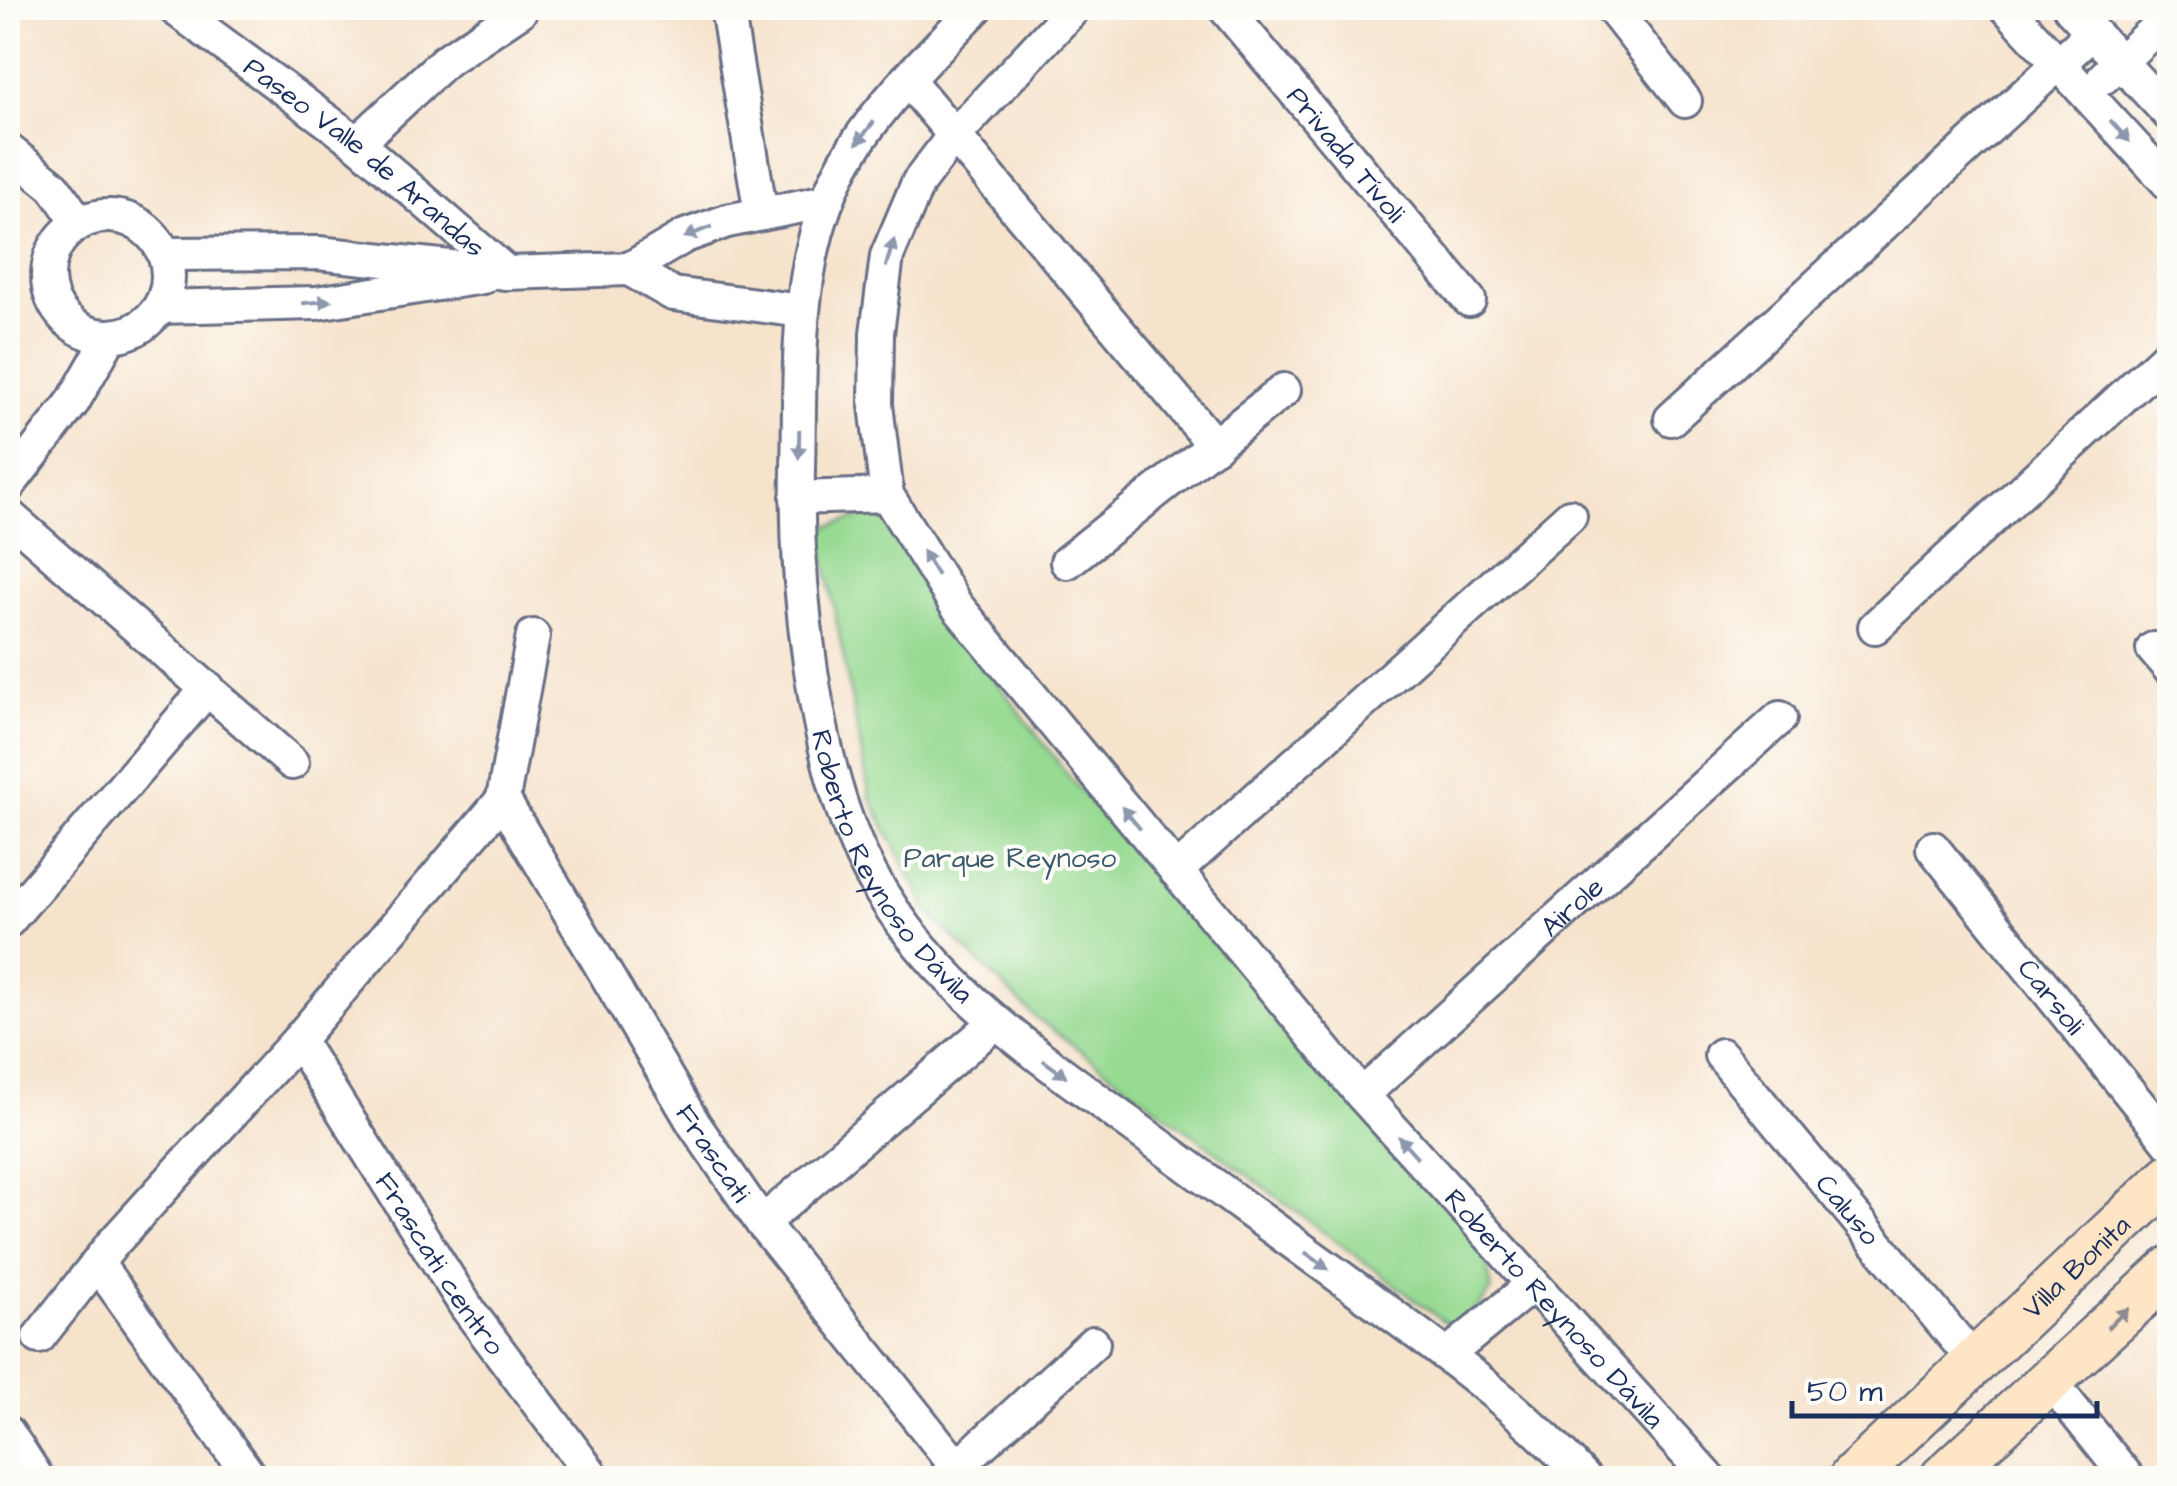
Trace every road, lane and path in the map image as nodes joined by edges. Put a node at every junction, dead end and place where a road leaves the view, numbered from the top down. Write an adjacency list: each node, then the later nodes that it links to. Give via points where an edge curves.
1 (174, 8): 19 (street, Paseo Valle de Arandas)
2 (728, 8): 23 (street)
3 (976, 8): 14 (street, Roberto Reynoso Dávila)
4 (1074, 8): 18 (street, Roberto Reynoso Dávila)
5 (1225, 8): 28 (street, Privada Tívoli)
6 (1612, 8): 16 (street)
7 (2007, 8): 13 (street)
8 (2070, 8): 11 (street)
9 (520, 11): 19 (street, via 445,61)
10 (2170, 16): 12 (street)
11 (2092, 33): 12 (street); 13 (street)
12 (2120, 62): 15 (street); 17 (street)
13 (2059, 67): 15 (street); 34 (street)
14 (908, 79): 18 (street); 22 (street, Roberto Reynoso Dávila, one-way to 22, via 852,150)
15 (2086, 94): 21 (street, one-way to 21)
16 (1685, 101)
17 (2170, 115)
18 (952, 138): 35 (street); 37 (street, Roberto Reynoso Dávila, one-way to 18, via 876,405 887,256 918,182)
19 (357, 143): 27 (street, Paseo Valle de Arandas)
20 (8, 150): 24 (street, via 54,187)
21 (2170, 185)
22 (827, 202): 23 (street); 30 (street, Roberto Reynoso Dávila, via 810,253)
23 (761, 214): 26 (street, one-way to 26, via 685,236)
24 (79, 223): 25 (street, via 104,216 128,220 150,233); 31 (street, via 50,259 53,304 88,334)
25 (164, 254): 27 (street, via 318,252); 29 (street, via 169,278)
26 (629, 270): 27 (street); 30 (street, via 673,294)
27 (507, 272): 29 (street, one-way to 27, via 316,303)
28 (1469, 300)
29 (160, 307): 31 (street, via 139,328)
30 (802, 310): 38 (street, Roberto Reynoso Dávila, one-way to 38)
31 (110, 337): 36 (street, via 74,402)
32 (2170, 353): 42 (street)
33 (1284, 390): 35 (street)
34 (1671, 418)
35 (1215, 446): 41 (street)
36 (8, 486)
37 (887, 495): 38 (street); 49 (street, Roberto Reynoso Dávila, one-way to 37, via 956,605)
38 (797, 498): 51 (street, Roberto Reynoso Dávila, via 810,648 840,802 863,859 904,925)
39 (8, 515): 44 (street)
40 (1570, 516): 49 (street)
41 (1067, 562)
42 (1875, 627)
43 (533, 636): 47 (street)
44 (208, 688): 46 (street); 50 (street)
45 (1780, 718): 54 (street, Airole)
46 (292, 763)
47 (503, 799): 52 (street); 57 (street, Frascati, via 694,1124)
48 (1933, 848): 55 (street, Carsoli)
49 (1176, 871): 54 (street, Roberto Reynoso Dávila)
50 (8, 921)
51 (994, 1024): 57 (street); 63 (street, Roberto Reynoso Dávila, one-way to 63)
52 (298, 1040): 58 (street); 70 (street, Frascati centro, via 468,1308)
53 (1721, 1055): 64 (street, Caluso)
54 (1362, 1095): 60 (street, Roberto Reynoso Dávila, one-way to 54)
55 (2170, 1143)
56 (2170, 1177): 64 (street, Villa Bonita)
57 (762, 1222): 67 (street, Frascati)
58 (97, 1263): 61 (street); 69 (street)
59 (2170, 1270): 65 (street, one-way to 59)
60 (1531, 1286): 63 (street); 72 (street, Roberto Reynoso Dávila)
61 (39, 1337)
62 (1093, 1343): 67 (street)
63 (1447, 1355): 71 (street, Roberto Reynoso Dávila, via 1550,1440)
64 (1976, 1362): 73 (street, Villa Bonita)
65 (2050, 1381): 74 (street); 75 (street)
66 (8, 1433): 68 (street)
67 (951, 1473)
68 (37, 1478)
69 (251, 1478)
70 (594, 1478)
71 (1584, 1478)
72 (1708, 1478)
73 (1852, 1478)
74 (1943, 1478)
75 (2128, 1478)

